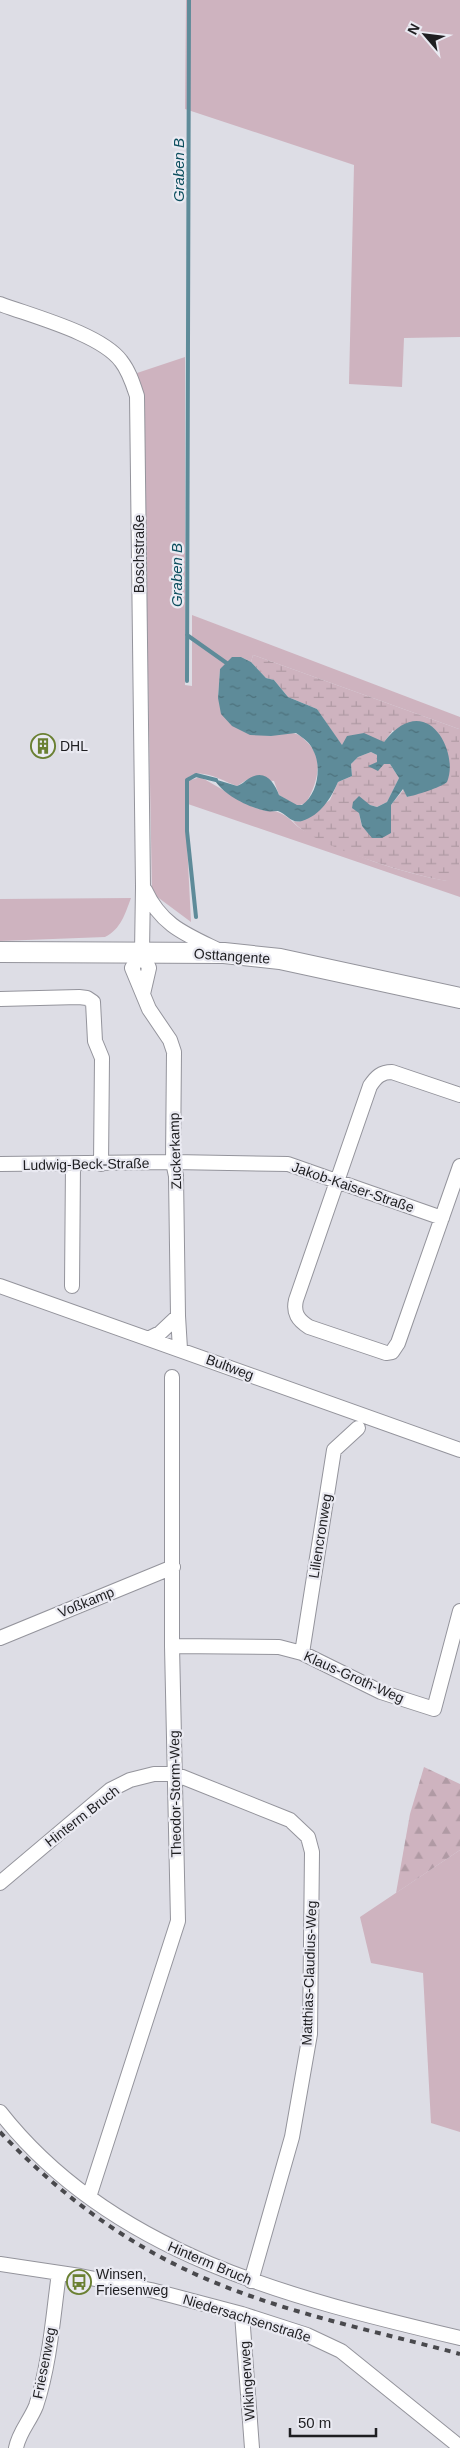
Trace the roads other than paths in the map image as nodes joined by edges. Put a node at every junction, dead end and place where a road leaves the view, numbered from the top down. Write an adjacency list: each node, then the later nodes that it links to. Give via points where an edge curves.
1 (0, 304): 2 (street, Boschstraße, via 99,343 122,361 137,396)
2 (143, 887): 4 (street, Boschstraße); 5 (street, Boschstraße, via 161,916 180,932)
3 (0, 952): 4 (main road, Osttangente)
4 (142, 952): 5 (main road, Osttangente); 9 (street, Zuckerkamp, via 148,968 143,994 174,1052)
5 (224, 953): 6 (main road, Osttangente, via 280,959)
6 (460, 998)
7 (0, 999): 12 (street, via 79,996 93,1002 95,1041 102,1058)
8 (460, 1095): 14 (street, via 392,1072 376,1077 370,1086)
9 (173, 1162): 12 (street, Ludwig-Beck-Straße); 14 (street, Jakob-Kaiser-Straße, via 288,1164); 18 (street, Zuckerkamp, via 176,1176)
10 (0, 1164): 11 (street, Ludwig-Beck-Straße)
11 (73, 1164): 12 (street, Ludwig-Beck-Straße); 17 (street)
12 (101, 1164)
13 (460, 1166): 15 (street)
14 (339, 1181): 15 (street, Jakob-Kaiser-Straße); 15 (street, via 294,1308 308,1327 386,1353 392,1352)
15 (442, 1218)
16 (0, 1286): 19 (street, Bultweg)
17 (72, 1286)
18 (178, 1316): 19 (street); 20 (street, Zuckerkamp)
19 (150, 1338): 20 (street, Bultweg)
20 (180, 1349): 23 (street, Bultweg)
21 (172, 1377): 24 (street, Theodor-Storm-Weg)
22 (358, 1428): 28 (street, Liliencronweg, via 334,1450)
23 (460, 1450)
24 (173, 1567): 26 (street, Voßkamp); 27 (street, Theodor-Storm-Weg)
25 (460, 1611): 28 (street, Klaus-Groth-Weg, via 434,1709 381,1692)
26 (0, 1638)
27 (172, 1646): 28 (street, Klaus-Groth-Weg, via 279,1647); 29 (street, Theodor-Storm-Weg)
28 (302, 1653)
29 (175, 1774): 30 (street, Hinterm Bruch, via 154,1774 130,1780 110,1790); 32 (street, Theodor-Storm-Weg, via 178,1921); 35 (street, Matthias-Claudius-Weg, via 290,1820 308,1837 312,1852 310,2034 292,2137)
30 (0, 1883)
31 (0, 2112): 32 (street, Hinterm Bruch, via 33,2150)
32 (89, 2196): 35 (street, Hinterm Bruch, via 166,2246)
33 (0, 2264): 34 (street, Niedersachsenstraße)
34 (59, 2273): 36 (street, Niedersachsenstraße, via 151,2290); 39 (street, Friesenweg, via 43,2379 35,2408)
35 (251, 2281): 37 (street, Hinterm Bruch, via 372,2317)
36 (242, 2314): 38 (street, Niedersachsenstraße, via 307,2335 341,2351); 40 (street, Wikingerweg)
37 (460, 2338)
38 (460, 2447)
39 (16, 2448)
40 (252, 2448)

